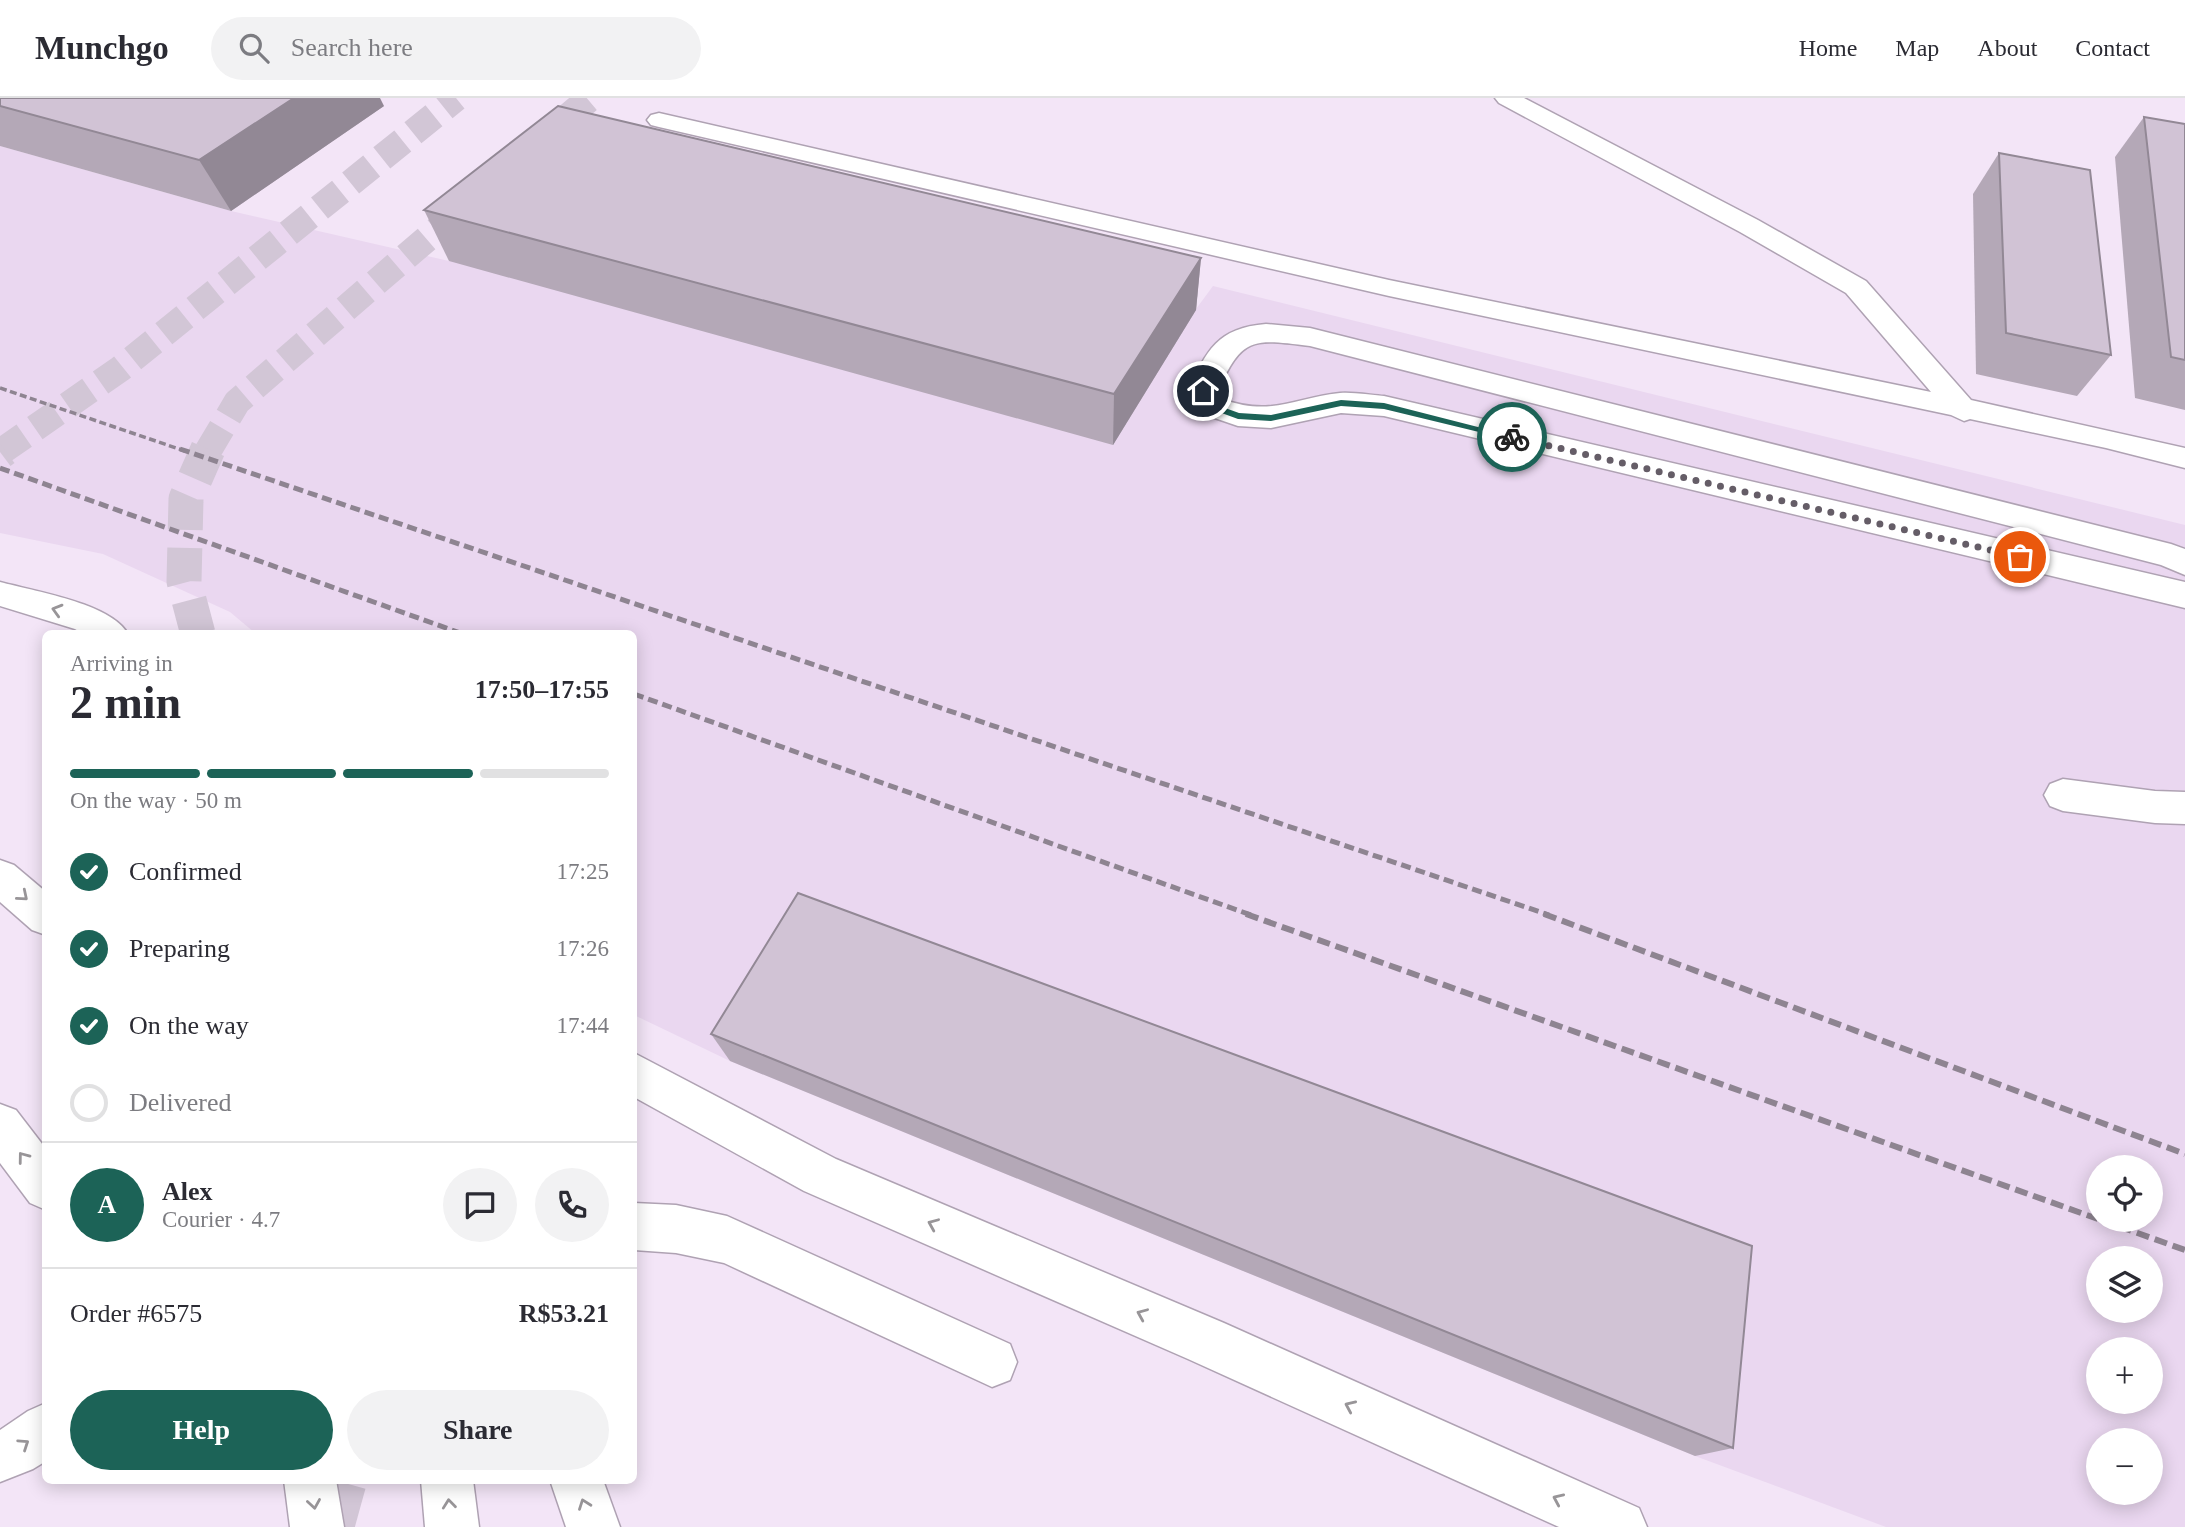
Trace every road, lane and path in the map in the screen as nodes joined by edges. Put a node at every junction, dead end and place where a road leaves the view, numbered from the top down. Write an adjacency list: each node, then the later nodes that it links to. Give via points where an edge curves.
1 (1507, 98): 3 (main road, via 1856,287)
2 (659, 120): 3 (main road, via 1389,288)
3 (1964, 411): 4 (main road)
4 (2185, 458)
5 (2185, 563): 7 (main road, via 1310,337 1272,332 1242,336 1225,348 1203,391 1211,406 1238,416 1271,418 1341,403 1384,406)
6 (0, 594): 8 (main road, one-way to 6, via 87,619)
7 (2185, 595)
8 (105, 630)
9 (2063, 795): 10 (main road)
10 (2185, 808)
11 (0, 877): 12 (main road, one-way to 12)
12 (42, 914)
13 (637, 1076): 26 (main road, one-way to 13, via 1206,1341 820,1175)
14 (0, 1126): 15 (main road, one-way to 14)
15 (42, 1182)
16 (637, 1227): 17 (main road, via 676,1229 727,1240)
17 (992, 1362)
18 (42, 1432): 19 (main road, one-way to 18)
19 (0, 1456)
20 (311, 1484): 23 (main road, one-way to 23)
21 (447, 1484): 24 (main road, one-way to 21)
22 (577, 1484): 25 (main road, one-way to 22)
23 (317, 1527)
24 (452, 1527)
25 (593, 1527)
26 (1620, 1527)

